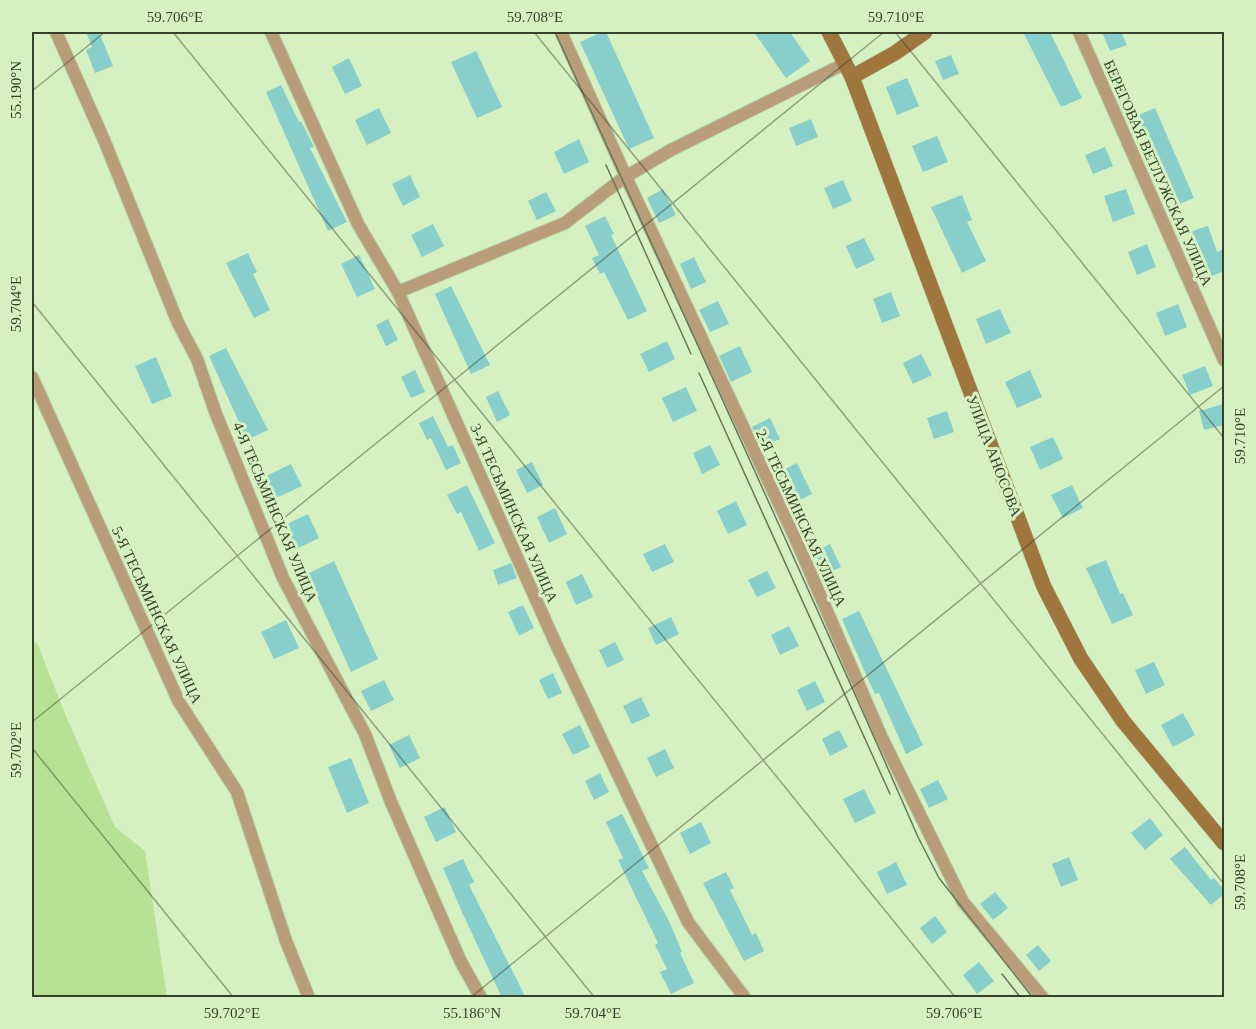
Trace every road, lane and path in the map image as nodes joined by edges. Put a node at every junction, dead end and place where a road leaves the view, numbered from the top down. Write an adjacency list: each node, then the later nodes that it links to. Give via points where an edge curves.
1 (56, 32): 14 (street, 4-Я ТЕСЬМИНСКАЯ УЛИЦА, via 178,323 197,359 283,578 365,734 456,950)
2 (271, 32): 9 (street, 3-Я ТЕСЬМИНСКАЯ УЛИЦА, via 358,224)
3 (561, 32): 8 (street, 2-Я ТЕСЬМИНСКАЯ УЛИЦА)
4 (829, 32): 7 (main road, УЛИЦА АНОСОВА)
5 (925, 32): 7 (main road, via 895,53)
6 (1079, 32): 10 (street, БЕРЕГОВАЯ ВЕТЛУЖСКАЯ УЛИЦА)
7 (849, 70): 8 (street, via 671,150); 12 (main road, УЛИЦА АНОСОВА, via 1044,587 1081,659 1123,721)
8 (626, 177): 9 (street, via 565,223); 16 (street, 2-Я ТЕСЬМИНСКАЯ УЛИЦА, via 797,542 881,736 963,902)
9 (398, 292): 15 (street, 3-Я ТЕСЬМИНСКАЯ УЛИЦА, via 555,642 688,922)
10 (1224, 360)
11 (32, 377): 13 (street, 5-Я ТЕСЬМИНСКАЯ УЛИЦА, via 179,702 237,792)
12 (1224, 843)
13 (309, 998)
14 (481, 998)
15 (745, 998)
16 (1043, 998)

